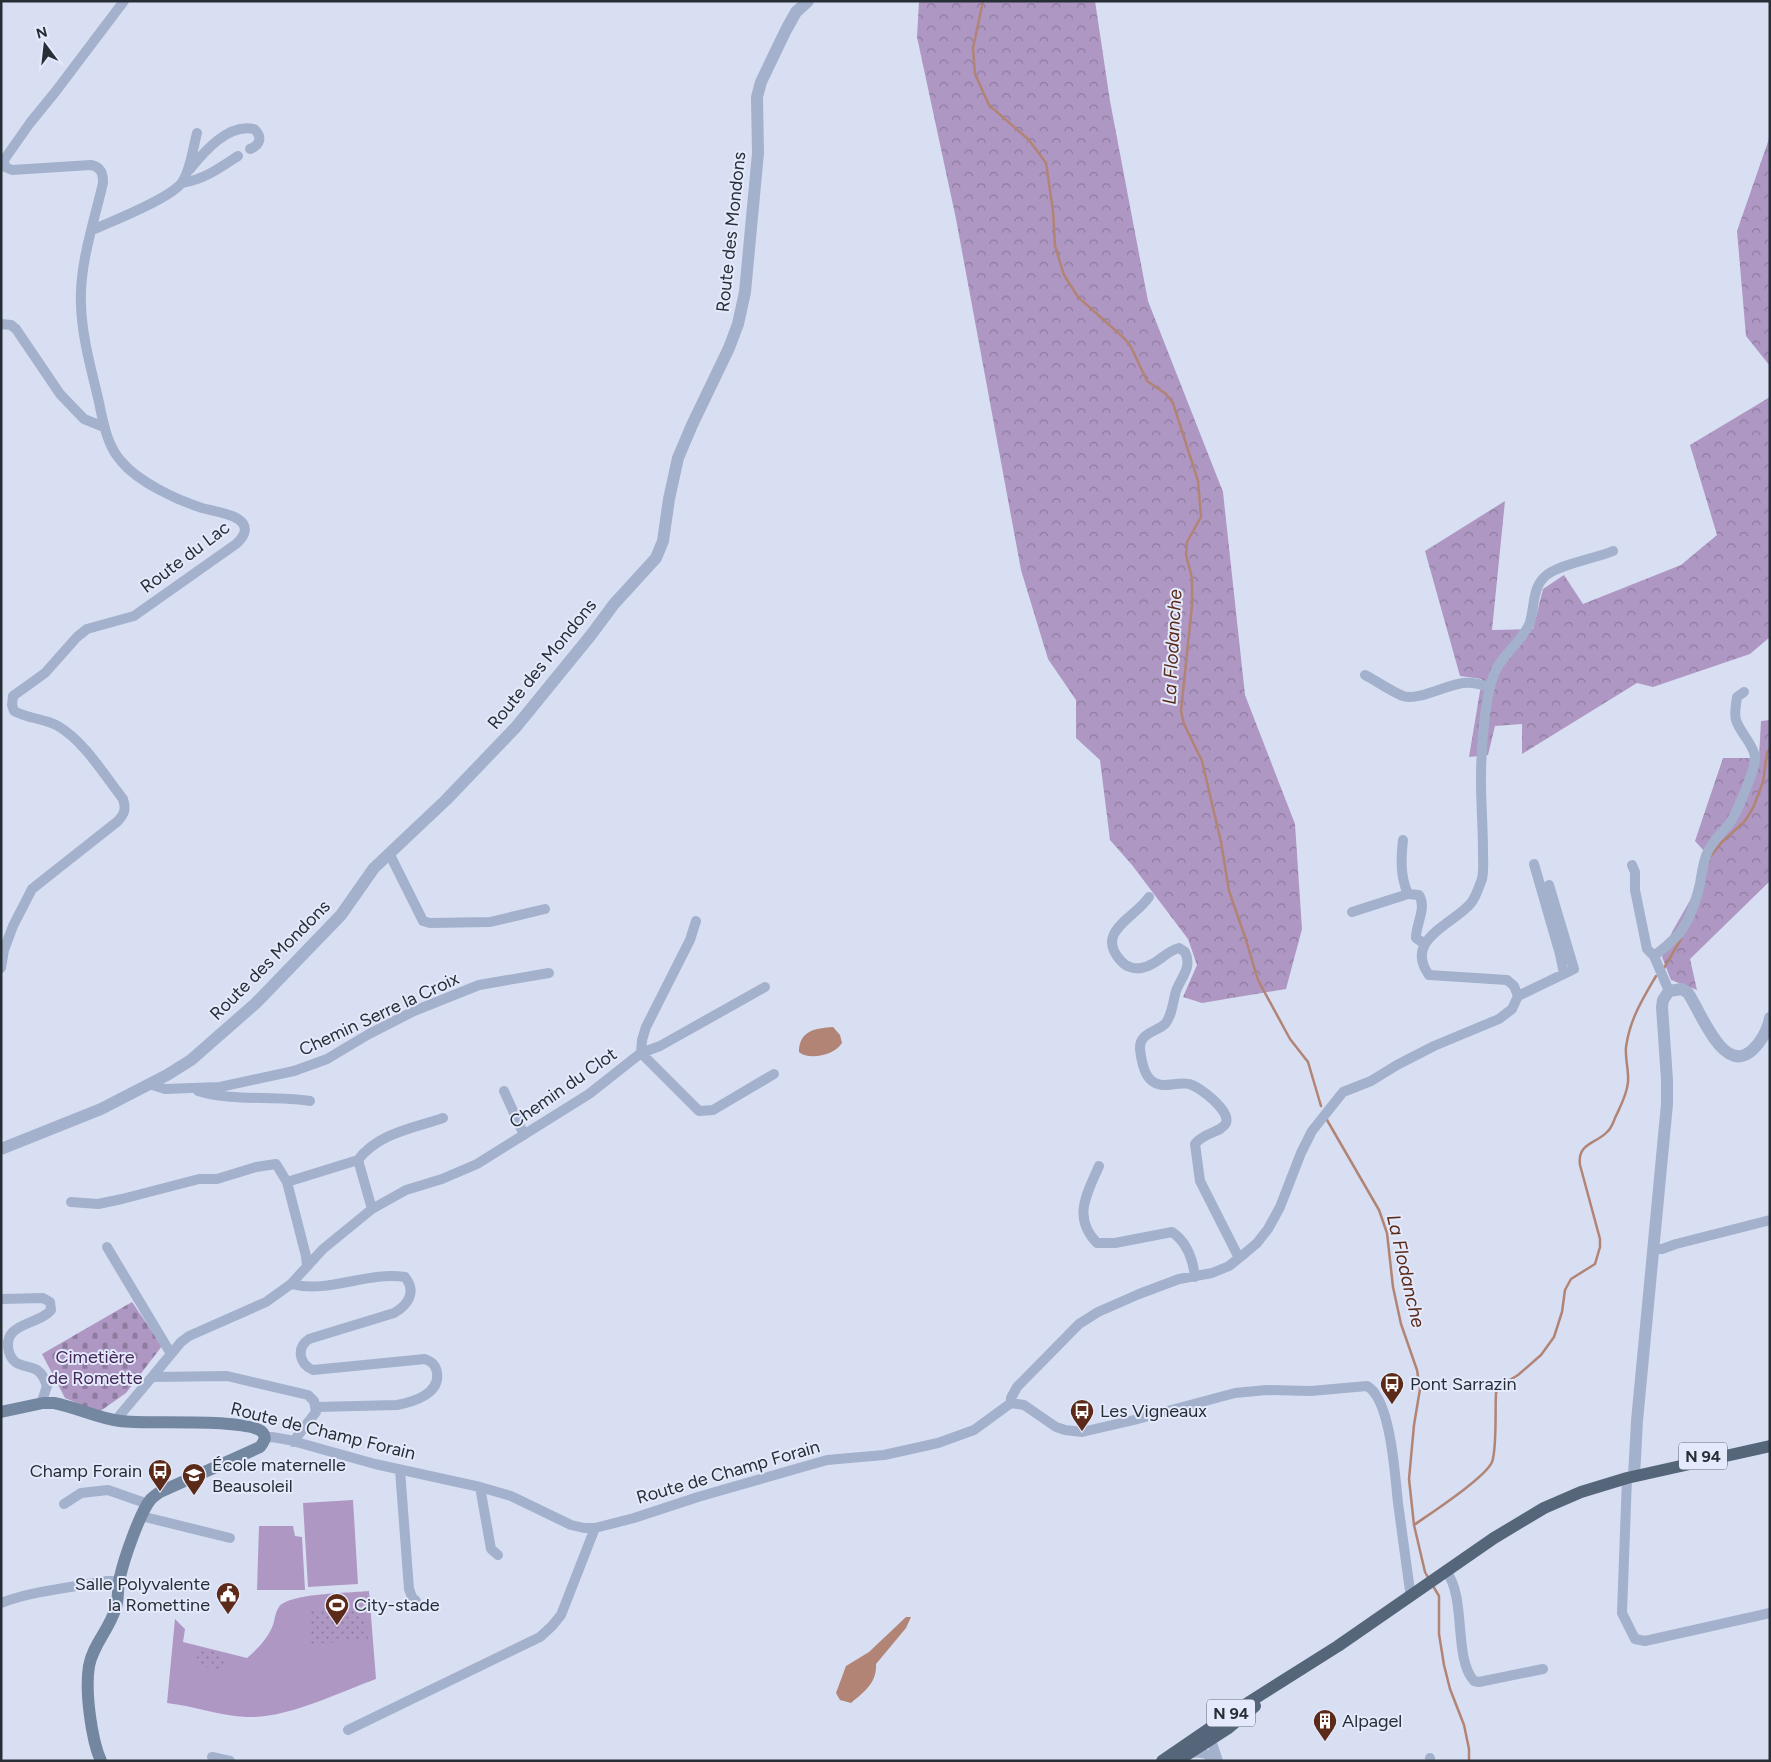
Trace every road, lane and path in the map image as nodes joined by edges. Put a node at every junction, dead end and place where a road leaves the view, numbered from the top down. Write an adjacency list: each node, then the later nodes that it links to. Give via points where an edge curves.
1 (124, 1): 8 (street, Route du Lac, via 4,160 5,166 12,170 97,166 103,183)
2 (808, 1): 16 (street, Route des Mondons, via 796,12 786,30 759,90 758,153 744,300 729,348 678,458 668,499 663,541 656,558 614,604 516,727 446,800)
3 (197, 133): 6 (street)
4 (250, 149): 6 (street, via 260,139 258,133 254,129 240,129 212,145)
5 (238, 156): 7 (street, via 206,176)
6 (187, 172): 7 (street)
7 (182, 183): 8 (street, via 141,208)
8 (92, 230): 10 (street, Route du Lac, via 82,283 82,323)
9 (1, 324): 10 (street, via 16,330 60,394 84,419)
10 (104, 427): 27 (street, Route du Lac, via 108,442 130,470 184,502 238,519 245,533 236,544 134,616 87,629 45,673 13,696 14,711 48,722 79,743 124,799 126,808 118,821 32,889 13,926)
11 (1613, 551): 13 (street, via 1560,569 1541,580 1530,624 1497,668)
12 (1365, 675): 13 (street, via 1403,696 1412,697 1463,683)
13 (1489, 687): 25 (street, via 1481,780 1483,876 1473,901 1433,933)
14 (1744, 692): 26 (street, via 1737,698 1736,721 1756,758 1751,773 1730,823 1708,851 1694,905 1684,925)
15 (1403, 840): 20 (street, via 1401,862)
16 (389, 853): 22 (street, via 423,921 490,922); 36 (street, Route des Mondons, via 374,868 341,915 256,1003 191,1060)
17 (1534, 864): 29 (street)
18 (1632, 865): 26 (street, via 1647,949)
19 (1549, 885): 29 (street, via 1574,969)
20 (1408, 894): 23 (street); 25 (street, via 1420,895 1423,902 1416,938)
21 (1149, 897): 51 (street, via 1117,929 1111,946 1120,961 1138,969 1147,967 1172,950 1179,948 1185,952 1187,967 1168,1019 1145,1035 1140,1041 1140,1049 1146,1074 1151,1080 1162,1086 1193,1085 1224,1112 1225,1124 1195,1144 1200,1181)
22 (545, 909)
23 (1352, 912)
24 (696, 921): 34 (street, Chemin du Clot, via 690,940 646,1026)
25 (1425, 944): 32 (street, via 1422,959 1430,974 1507,980)
26 (1654, 956): 31 (street)
27 (1, 968)
28 (549, 973): 37 (street, Chemin Serre la Croix, via 479,984 376,1030 327,1060 294,1071 220,1087)
29 (1564, 974): 32 (street)
30 (765, 987): 34 (street, via 660,1046)
31 (1669, 991): 33 (street, via 1682,989 1688,993 1714,1039 1728,1054 1735,1056 1743,1056 1756,1046); 50 (street, via 1662,1007 1667,1080)
32 (1518, 996): 51 (street, via 1512,1009 1499,1019 1434,1046 1371,1081 1343,1092 1312,1131 1268,1229)
33 (1770, 1018)
34 (641, 1053): 35 (street, via 699,1111 713,1110); 41 (street, Chemin du Clot, via 589,1094)
35 (774, 1074)
36 (149, 1084): 37 (street, Chemin Serre la Croix, via 165,1089); 42 (street, Route des Mondons, via 101,1109)
37 (193, 1089): 39 (street, Chemin Serre la Croix, via 211,1095 290,1097)
38 (504, 1091): 41 (street)
39 (310, 1101)
40 (443, 1118): 43 (street, via 382,1138)
41 (524, 1135): 47 (street, Chemin du Clot, via 477,1164 406,1190)
42 (1, 1149)
43 (358, 1160): 45 (street); 47 (street)
44 (1099, 1166): 53 (street, via 1082,1210 1088,1234 1097,1243 1115,1243 1172,1232 1189,1254)
45 (286, 1182): 46 (street, via 276,1164 98,1204); 52 (street)
46 (71, 1202)
47 (372, 1209): 52 (street, Chemin du Clot)
48 (1770, 1220): 50 (street)
49 (107, 1247): 56 (street)
50 (1654, 1249): 68 (street)
51 (1239, 1258): 53 (street, via 1229,1266)
52 (307, 1266): 54 (street, Chemin du Clot)
53 (1195, 1277): 59 (street, via 1179,1279 1138,1294 1078,1324 1017,1387)
54 (291, 1284): 56 (street, Chemin du Clot, via 266,1302 189,1336); 60 (street, via 314,1287 391,1275 405,1277 411,1296 402,1308 309,1340 301,1348 302,1361 306,1367 319,1370 425,1359 435,1366 437,1372 434,1387 407,1403)
55 (1, 1299): 58 (street, via 44,1298 50,1302 51,1310 47,1315 18,1328 8,1342 14,1361 43,1376 47,1386)
56 (171, 1354): 57 (street, Chemin du Clot)
57 (152, 1377): 60 (street, via 227,1376 308,1395); 62 (street, Chemin du Clot)
58 (43, 1403): 61 (main road, Route de Champ Forain); 62 (main road, Route de Champ Forain, via 63,1405)
59 (1012, 1403): 73 (street, Route de Champ Forain, via 974,1430 938,1443 884,1455 827,1460); 78 (street, via 1024,1405 1056,1427 1082,1432 1235,1392 1367,1386 1377,1395 1390,1441)
60 (316, 1407): 65 (street, via 316,1412)
61 (1, 1412)
62 (117, 1421): 63 (main road, Route de Champ Forain, via 228,1424 254,1428)
63 (265, 1438): 65 (street, Route de Champ Forain); 71 (main road, via 260,1447 170,1486)
64 (1770, 1438): 68 (main road, N 94)
65 (293, 1442): 67 (street, Route de Champ Forain)
66 (1770, 1446): 68 (main road, N 94)
67 (400, 1470): 69 (street, Route de Champ Forain); 79 (street, via 409,1589)
68 (1633, 1477): 76 (main road, N 94, via 1582,1492 1544,1508); 81 (street, via 1622,1613 1635,1639 1644,1641)
69 (480, 1487): 73 (street, Route de Champ Forain, via 511,1496 570,1525); 75 (street, via 491,1549)
70 (64, 1504): 71 (street, via 81,1494 108,1490)
71 (148, 1504): 72 (main road)
72 (141, 1516): 74 (street); 77 (main road)
73 (595, 1528): 85 (street, via 561,1615 540,1637)
74 (230, 1538)
75 (498, 1555)
76 (1442, 1574): 78 (main road, N 94); 83 (street, via 1454,1584 1466,1668 1474,1681)
77 (119, 1581): 80 (street); 89 (main road, via 117,1606 92,1654 89,1667 88,1693 96,1748)
78 (1412, 1595): 82 (main road, N 94)
79 (416, 1601)
80 (1, 1603)
81 (1770, 1613)
82 (1303, 1669): 84 (main road, N 94); 86 (main road, N 94)
83 (1543, 1669)
84 (1236, 1711): 86 (street); 87 (main road, N 94)
85 (348, 1730)
86 (1206, 1744): 87 (main road, N 94); 93 (street)
87 (1189, 1748): 91 (main road, N 94); 92 (main road, N 94)
88 (212, 1757): 90 (street)
89 (102, 1761)
90 (230, 1761)
91 (1162, 1761)
92 (1177, 1761)
93 (1217, 1761)

